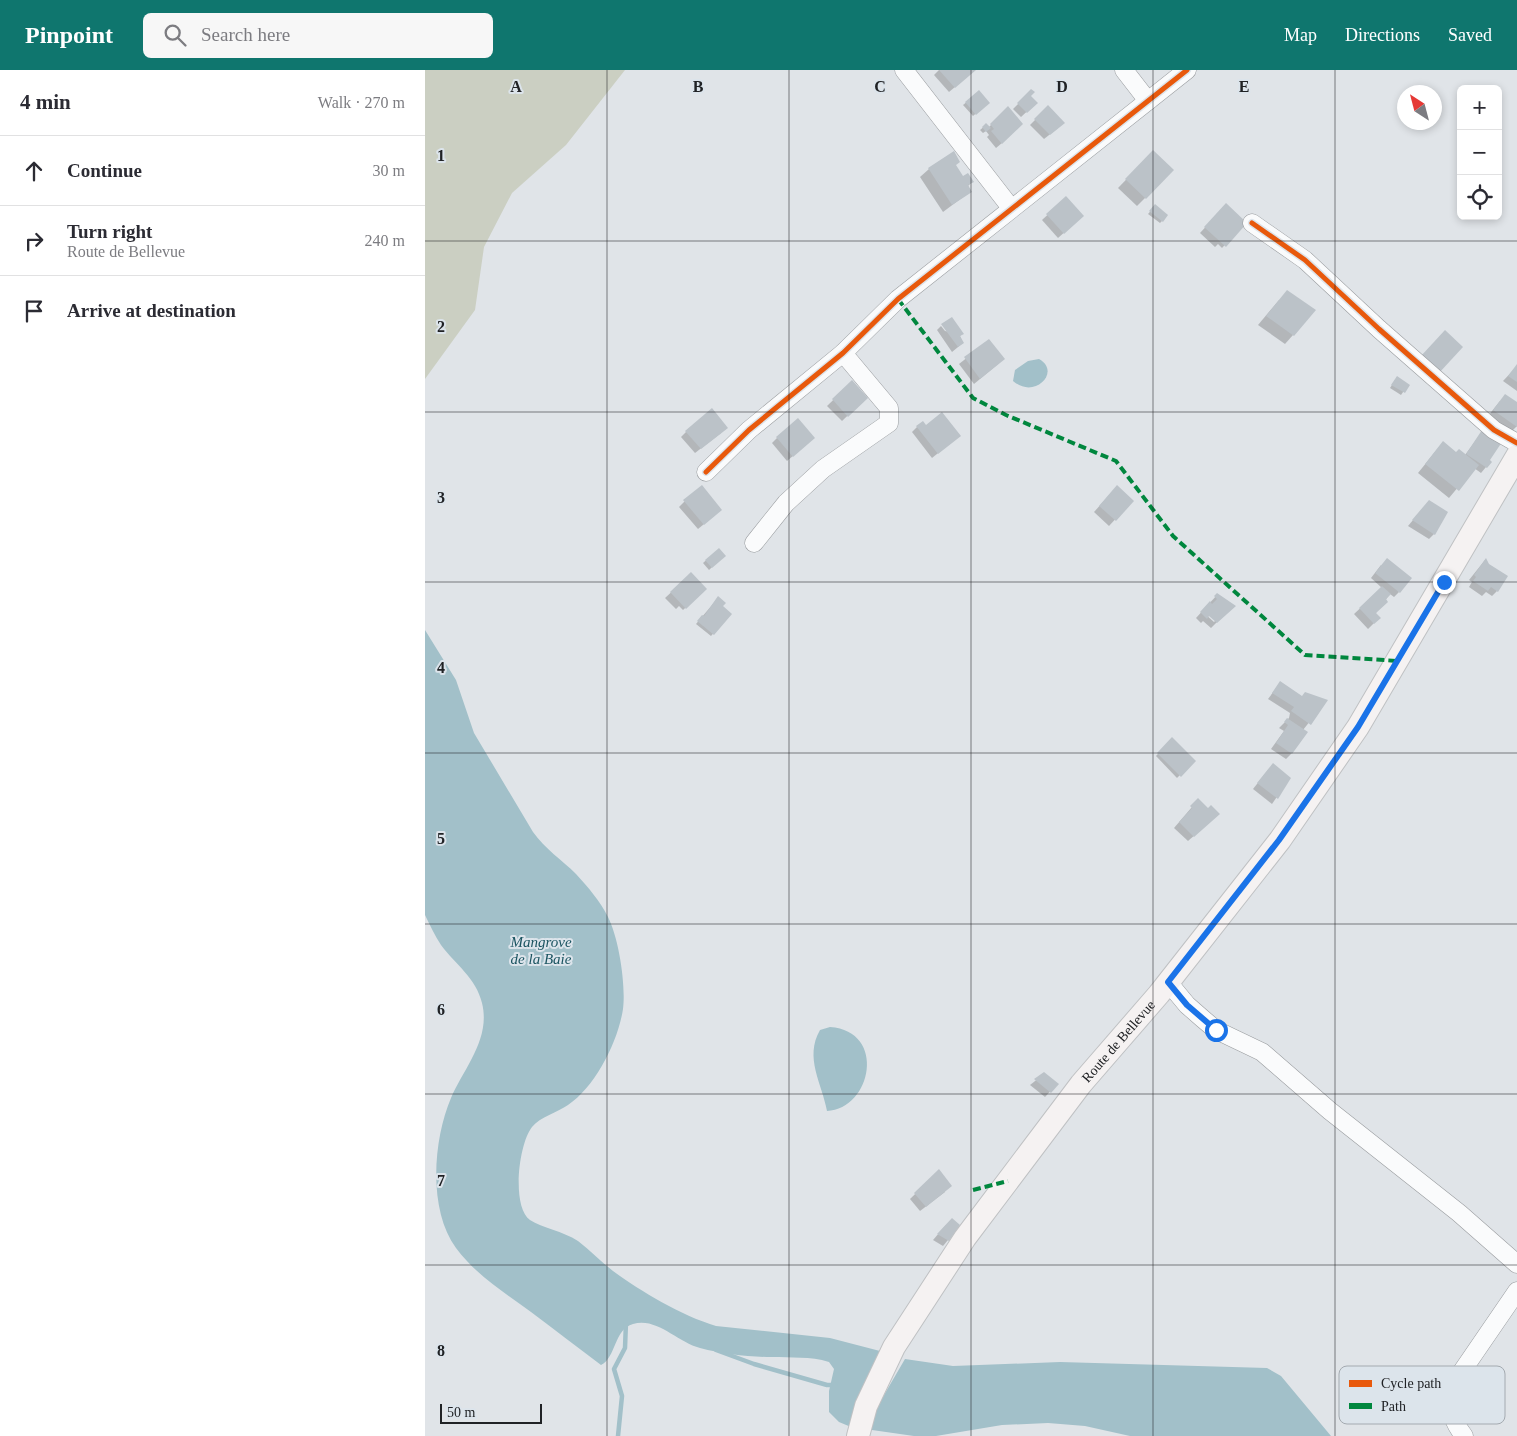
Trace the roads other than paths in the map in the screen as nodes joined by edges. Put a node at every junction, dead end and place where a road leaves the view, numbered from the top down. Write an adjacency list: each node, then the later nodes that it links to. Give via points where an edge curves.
1 (903, 70): 5 (street)
2 (1124, 70): 4 (street)
3 (1187, 70): 4 (street)
4 (1148, 101): 5 (street)
5 (1011, 208): 7 (street, via 898,300)
6 (1251, 223): 8 (street, via 1305,260 1494,430)
7 (843, 353): 10 (street, via 749,430); 11 (street, via 889,408 889,423 823,469 786,503)
8 (1517, 443)
9 (1517, 456): 12 (main road, Route de Bellevue, via 1358,727 1279,840)
10 (706, 472)
11 (754, 543)
12 (1168, 982): 13 (street, via 1203,1020 1216,1030 1262,1052); 17 (main road, Route de Bellevue, via 1081,1084 965,1238 894,1347 866,1406)
13 (1517, 1264)
14 (1517, 1291): 15 (street)
15 (1466, 1366)
16 (1456, 1424): 18 (street)
17 (858, 1436)
18 (1464, 1436)

